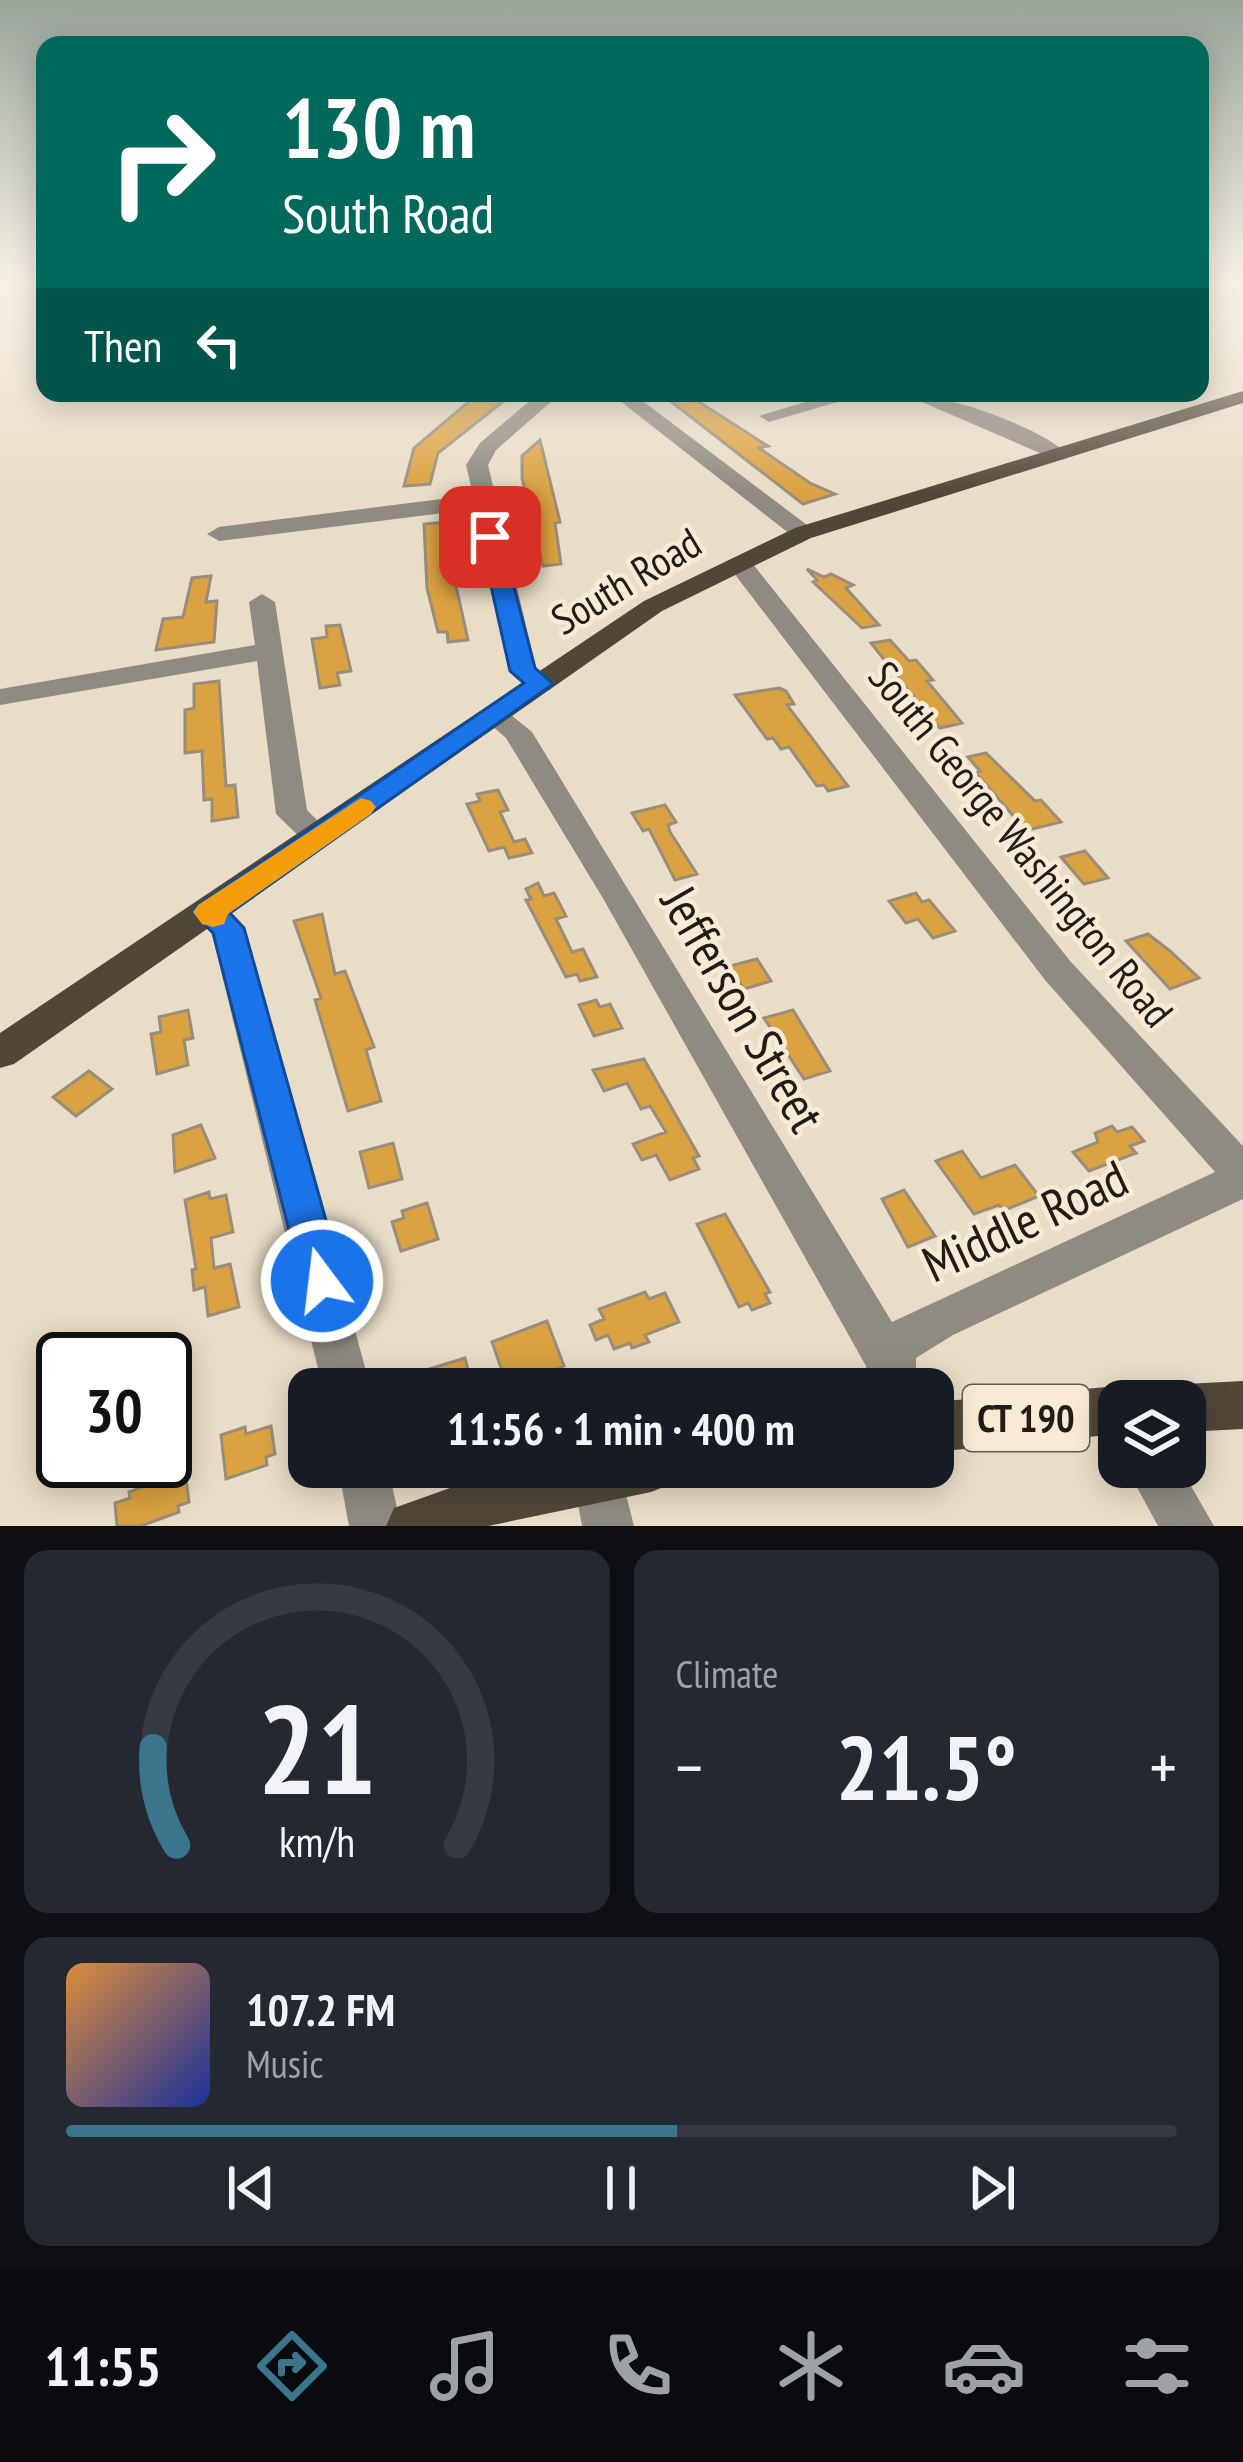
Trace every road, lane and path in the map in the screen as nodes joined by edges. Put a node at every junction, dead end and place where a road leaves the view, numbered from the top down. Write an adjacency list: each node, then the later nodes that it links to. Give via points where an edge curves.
1 (1243, 397): 7 (main road, South Road)
2 (540, 402): 8 (street, via 487,447 477,465)
3 (632, 402): 9 (street)
4 (823, 402): 6 (street)
5 (938, 402): 7 (street)
6 (769, 416)
7 (1056, 453): 9 (main road, South Road)
8 (482, 501): 10 (street); 14 (street, via 523,671)
9 (803, 532): 11 (main road, South Road)
10 (219, 534)
11 (739, 562): 14 (main road, South Road, via 653,606); 20 (street, South George Washington Road, via 1058,971)
12 (262, 602): 13 (street)
13 (269, 651): 15 (street); 17 (street, via 292,814)
14 (540, 684): 16 (main road, South Road)
15 (0, 698)
16 (496, 716): 17 (main road, South Road); 22 (street, Jefferson Street, via 517,732 620,898)
17 (319, 837): 18 (main road, South Road)
18 (209, 912): 19 (main road, South Road); 21 (street, via 228,928)
19 (0, 1053)
20 (1243, 1177): 23 (street, Middle Road, via 937,1320 897,1343)
21 (342, 1368)
22 (886, 1368)
23 (892, 1368)
24 (1243, 1406): 25 (main road)
25 (1206, 1407)
26 (1098, 1414): 27 (main road, CT 190)
27 (954, 1425)
28 (367, 1488): 31 (street)
29 (1164, 1488): 33 (street)
30 (603, 1502): 32 (main road, via 489,1500)
31 (375, 1526)
32 (412, 1526)
33 (1188, 1526)

